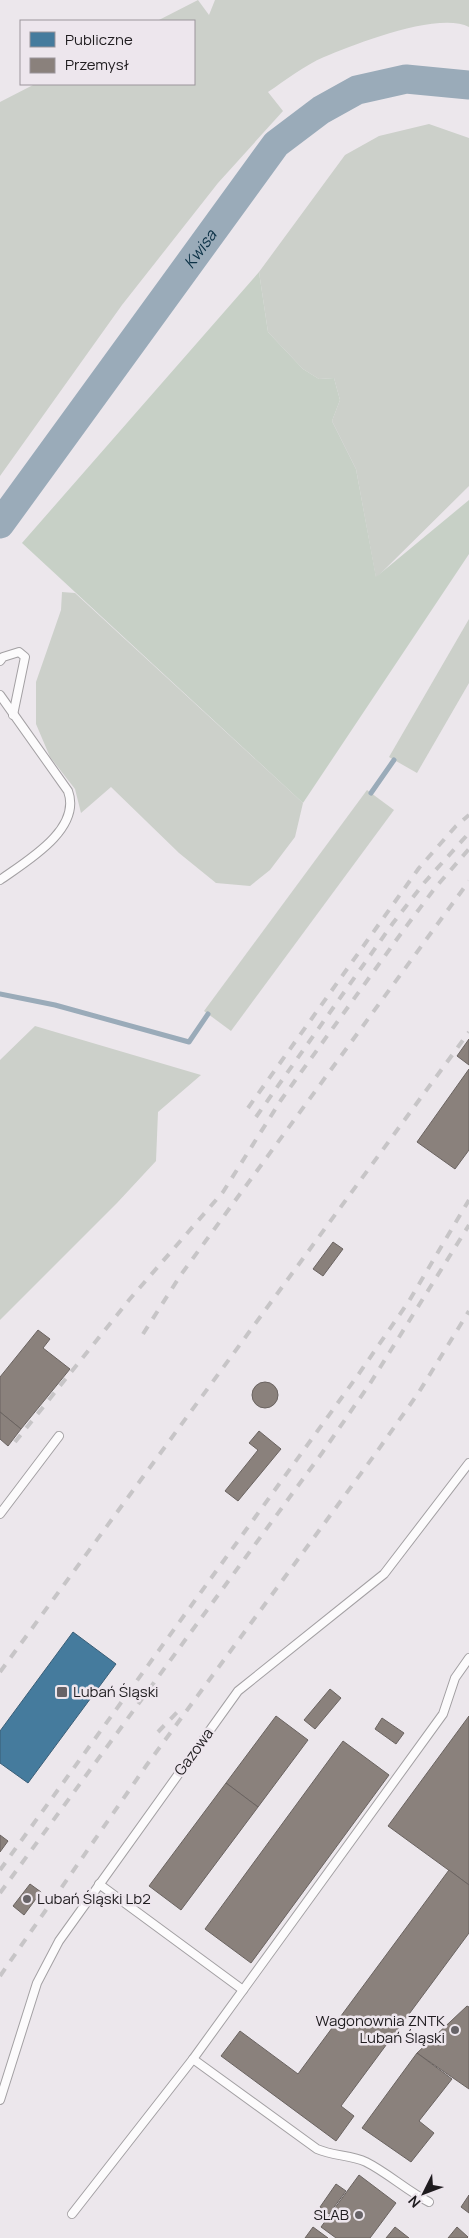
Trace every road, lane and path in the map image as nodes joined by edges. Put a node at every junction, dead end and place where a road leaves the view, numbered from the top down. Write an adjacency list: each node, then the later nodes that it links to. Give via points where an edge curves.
1 (0, 661): 3 (lane, via 19,652 25,657)
2 (0, 695): 3 (lane)
3 (14, 714): 4 (lane, via 68,791 72,810 64,827)
4 (0, 880)
5 (59, 1436): 7 (lane)
6 (469, 1463): 9 (lane, Gazowa, via 384,1574 238,1691)
7 (0, 1514)
8 (469, 1658): 10 (lane, via 456,1678 443,1714)
9 (99, 1884): 10 (lane); 12 (lane, Gazowa, via 59,1941 37,1983)
10 (243, 1990): 11 (lane)
11 (193, 2059): 13 (lane, via 317,2149 367,2163); 14 (lane)
12 (0, 2100)
13 (429, 2202)
14 (72, 2214)

